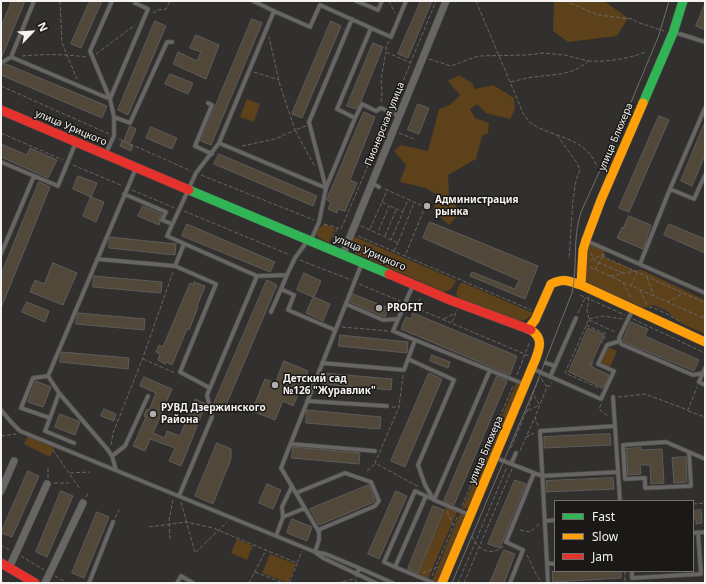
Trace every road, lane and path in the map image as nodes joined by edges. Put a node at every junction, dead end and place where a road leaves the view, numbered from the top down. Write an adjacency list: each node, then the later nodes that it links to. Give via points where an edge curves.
1 (34, 1): 30 (lane)
2 (60, 1): 28 (path, via 62,43)
3 (112, 1): 31 (lane, via 90,51)
4 (136, 1): 17 (lane, via 135,3 148,9)
5 (170, 1): 17 (path, via 166,9 157,10)
6 (254, 1): 16 (lane)
7 (356, 1): 8 (lane, via 378,10)
8 (382, 1)
9 (389, 1): 18 (path)
10 (406, 1): 18 (lane)
11 (446, 1): 32 (street, Пионерская улица)
12 (476, 1): 29 (path)
13 (566, 1): 22 (path, via 598,15 632,19)
14 (683, 1): 22 (street, улица Блюхера)
15 (321, 3): 16 (lane, via 310,27); 19 (lane)
16 (274, 11): 21 (lane)
17 (145, 18): 31 (path); 40 (lane)
18 (399, 18): 23 (lane)
19 (352, 19): 20 (lane); 48 (lane)
20 (371, 28): 23 (lane); 47 (lane, via 337,109)
21 (267, 30): 35 (lane); 36 (path)
22 (673, 33): 25 (lane); 96 (street, улица Блюхера, via 601,200)
23 (390, 37): 26 (path)
24 (172, 42): 46 (lane, via 167,42 130,123)
25 (705, 42)
26 (386, 52): 32 (path, via 411,63); 42 (path, via 381,79)
27 (646, 52): 33 (path, via 611,61)
28 (66, 54): 30 (path); 31 (path); 39 (path)
29 (500, 55): 32 (path, via 478,56 450,66); 33 (path, via 543,53); 37 (path)
30 (11, 57): 34 (lane); 39 (lane)
31 (92, 58): 40 (lane)
32 (422, 59): 45 (street, Пионерская улица)
33 (588, 61): 37 (path, via 571,72)
34 (1, 63)
35 (250, 70): 36 (path); 56 (lane)
36 (279, 80): 49 (path)
37 (510, 82): 52 (path, via 523,113 530,122)
38 (1, 86): 53 (path)
39 (81, 86): 40 (lane)
40 (110, 99): 46 (lane)
41 (208, 103): 59 (lane, via 212,105 195,146)
42 (381, 108): 45 (lane); 47 (lane, via 376,111 362,104)
43 (705, 108): 72 (lane)
44 (1, 110): 55 (street, улица Урицкого)
45 (399, 116): 50 (street, Пионерская улица)
46 (114, 117): 53 (lane)
47 (355, 118): 71 (lane)
48 (310, 124): 49 (path); 71 (lane)
49 (295, 130): 57 (path, via 275,139); 64 (path)
50 (393, 131): 54 (path); 68 (street, Пионерская улица)
51 (1, 133): 61 (path)
52 (556, 134): 63 (path, via 584,147); 104 (path, via 578,163 580,170 573,200)
53 (114, 136): 58 (lane); 65 (path)
54 (414, 139)
55 (76, 142): 58 (street, улица Урицкого); 61 (lane)
56 (219, 143): 57 (lane); 59 (lane)
57 (233, 149): 71 (lane)
58 (106, 154): 62 (street, улица Урицкого)
59 (212, 154): 65 (lane)
60 (1, 162): 67 (lane)
61 (67, 162): 67 (lane, via 58,186); 69 (path)
62 (136, 167): 69 (lane); 70 (street, улица Урицкого)
63 (597, 167)
64 (316, 168)
65 (196, 173): 70 (lane); 82 (path)
66 (705, 175): 72 (lane, via 694,199)
67 (34, 176): 98 (lane)
68 (375, 185): 73 (path); 84 (street, Пионерская улица)
69 (127, 188): 74 (lane); 79 (path)
70 (188, 188): 79 (lane); 92 (street, улица Урицкого)
71 (326, 188): 82 (lane)
72 (670, 189): 109 (lane)
73 (387, 190): 75 (path); 76 (path)
74 (124, 194): 83 (lane, via 166,212 162,220); 103 (lane)
75 (408, 200): 77 (path); 81 (path)
76 (382, 202): 78 (path); 87 (path)
77 (415, 203): 94 (path); 101 (path, via 425,207)
78 (389, 206): 80 (path); 88 (path)
79 (179, 209): 83 (lane); 102 (path)
80 (396, 209): 81 (path); 91 (path)
81 (403, 212): 93 (path)
82 (319, 222): 85 (path); 92 (lane)
83 (172, 224): 95 (lane, via 167,236)
84 (355, 224): 87 (path); 99 (street, Пионерская улица)
85 (337, 228): 86 (path); 90 (path)
86 (341, 229)
87 (370, 230): 88 (path)
88 (377, 233): 91 (path)
89 (356, 235): 97 (path)
90 (333, 237)
91 (385, 237): 93 (path)
92 (310, 240): 99 (street, улица Урицкого); 102 (lane)
93 (391, 240): 94 (path)
94 (398, 243): 97 (path)
95 (184, 244): 110 (lane); 116 (lane)
96 (587, 245): 105 (path); 109 (lane); 122 (street, улица Блюхера, via 583,250)
97 (394, 251): 101 (path)
98 (1, 254)
99 (343, 254): 106 (street, улица Урицкого)
100 (604, 255): 105 (path); 107 (path); 113 (path)
101 (405, 256): 142 (path)
102 (295, 258): 115 (lane); 119 (path)
103 (97, 259): 110 (lane); 180 (lane)
104 (569, 259)
105 (594, 259): 107 (path); 108 (path)
106 (362, 262): 119 (lane); 121 (street, улица Урицкого)
107 (599, 262): 112 (path); 114 (path)
108 (586, 263)
109 (640, 264): 127 (lane)
110 (175, 266): 166 (path); 177 (lane, via 216,284)
111 (585, 266): 112 (path)
112 (595, 270): 117 (path)
113 (636, 272): 114 (path); 118 (path); 123 (path)
114 (623, 274): 117 (path)
115 (287, 275): 116 (lane); 124 (lane)
116 (257, 276): 188 (lane)
117 (609, 276): 120 (path)
118 (646, 276): 126 (path); 131 (path)
119 (354, 282): 135 (path); 137 (lane)
120 (623, 282): 123 (path); 141 (path)
121 (414, 284): 135 (lane); 155 (street, улица Урицкого)
122 (581, 285): 141 (street); 155 (street, via 565,280 551,284 535,320)
123 (631, 286): 125 (path)
124 (281, 289): 143 (lane); 154 (lane, via 294,295 288,310)
125 (640, 290): 131 (path); 139 (path)
126 (684, 293): 134 (path); 136 (path)
127 (705, 293)
128 (422, 295): 138 (path)
129 (580, 295): 132 (path)
130 (589, 296): 133 (path)
131 (654, 296): 134 (path)
132 (585, 297): 133 (path); 147 (path)
133 (589, 300): 141 (path); 150 (path)
134 (667, 302): 146 (path)
135 (405, 303): 138 (path); 148 (lane)
136 (705, 303)
137 (346, 304): 148 (lane, via 383,320); 154 (lane)
138 (416, 308): 149 (path)
139 (648, 308)
140 (457, 310): 144 (path)
141 (632, 310): 150 (path, via 626,319 602,316); 157 (lane); 161 (street); 163 (path)
142 (532, 311)
143 (271, 312)
144 (456, 313): 149 (path); 152 (path)
145 (705, 315): 146 (path)
146 (701, 317): 151 (path)
147 (576, 318): 171 (lane)
148 (398, 319): 156 (lane)
149 (444, 319): 152 (path)
150 (589, 319): 153 (path); 157 (path)
151 (705, 319)
152 (452, 323): 164 (path)
153 (586, 325): 162 (path, via 606,334); 189 (path, via 565,374)
154 (336, 328): 156 (path); 169 (lane)
155 (528, 329): 173 (street, улица Блюхера, via 540,340)
156 (393, 331): 159 (lane)
157 (621, 334): 160 (lane)
158 (531, 339): 164 (path)
159 (415, 340): 167 (lane); 176 (lane)
160 (620, 341): 179 (lane, via 621,344 693,375); 194 (lane, via 607,345 598,364 614,371)
161 (705, 342)
162 (600, 347)
163 (705, 352)
164 (525, 354): 165 (path); 183 (path)
165 (533, 357)
166 (142, 358): 177 (path, via 177,374); 217 (path, via 113,433)
167 (408, 359): 175 (lane); 237 (lane, via 454,380 418,465)
168 (594, 360): 174 (path, via 591,366)
169 (322, 363): 175 (lane); 195 (lane)
170 (546, 363): 171 (lane)
171 (555, 366): 181 (lane)
172 (705, 368): 179 (lane)
173 (532, 369): 178 (lane); 185 (street, улица Блюхера)
174 (598, 369)
175 (404, 370): 198 (path)
176 (490, 370): 183 (lane); 241 (lane)
177 (180, 372): 188 (lane)
178 (542, 373): 181 (lane); 182 (path)
179 (703, 373): 184 (lane)
180 (48, 376): 190 (lane); 204 (lane, via 33,378 21,408)
181 (552, 377): 187 (path, via 550,386); 194 (lane)
182 (540, 378): 187 (path); 191 (path)
183 (516, 380): 185 (lane); 248 (path)
184 (699, 382): 186 (lane); 200 (path)
185 (525, 384): 218 (street, улица Блюхера)
186 (705, 385)
187 (547, 386): 196 (path)
188 (210, 388): 239 (lane, via 207,395 212,417)
189 (604, 390)
190 (59, 393): 204 (lane); 217 (lane)
191 (533, 394): 196 (path); 201 (path)
192 (148, 396): 217 (lane, via 125,446)
193 (613, 397): 200 (path, via 645,394); 205 (lane)
194 (601, 399): 205 (path, via 599,409)
195 (307, 401): 197 (lane); 211 (lane)
196 (539, 405): 201 (path); 202 (path)
197 (387, 406): 198 (path)
198 (399, 407): 221 (path)
199 (1, 410): 207 (lane, via 20,431)
200 (688, 410): 203 (path)
201 (526, 412): 212 (path)
202 (535, 417): 206 (path); 209 (path)
203 (705, 417)
204 (50, 418): 210 (lane, via 45,431)
205 (615, 424): 206 (lane); 227 (lane)
206 (540, 431): 209 (path); 230 (lane)
207 (25, 433): 208 (path); 224 (lane)
208 (1, 436)
209 (526, 437): 215 (path)
210 (74, 443)
211 (291, 444): 214 (lane); 233 (lane, via 281,468)
212 (511, 448)
213 (53, 450): 228 (path)
214 (375, 451)
215 (518, 452): 222 (lane)
216 (689, 452): 216 (lane, via 666,442 623,445 625,479 645,478 646,488 691,486); 219 (lane)
217 (112, 456): 224 (lane)
218 (495, 458): 222 (lane); 251 (street, улица Блюхера)
219 (705, 459)
220 (14, 461): 235 (street)
221 (375, 463): 225 (path); 237 (path)
222 (511, 464): 229 (lane); 270 (path); 274 (path)
223 (48, 466): 232 (path)
224 (116, 470): 238 (lane)
225 (367, 470)
226 (90, 472): 228 (path)
227 (618, 472): 230 (lane); 242 (lane)
228 (69, 473): 234 (path)
229 (534, 473): 230 (lane); 271 (lane)
230 (542, 476): 255 (lane)
231 (69, 483): 232 (path)
232 (47, 484): 278 (street)
233 (292, 486): 236 (lane); 252 (lane, via 282,507)
234 (80, 489)
235 (1, 491)
236 (296, 493): 247 (lane); 262 (lane, via 345,473 371,482 380,501 375,506)
237 (430, 493): 241 (lane)
238 (174, 494): 239 (lane); 258 (path)
239 (179, 496): 253 (lane); 257 (path)
240 (426, 496): 241 (lane); 284 (lane); 284 (lane, via 415,491 384,562)
241 (434, 500): 244 (lane)
242 (620, 500)
243 (83, 503): 290 (street)
244 (443, 503): 251 (lane); 259 (path)
245 (705, 503): 246 (path)
246 (694, 504)
247 (305, 508): 252 (lane); 262 (lane)
248 (461, 508)
249 (119, 510): 256 (path)
250 (459, 512): 259 (path)
251 (470, 515): 279 (street, улица Блюхера)
252 (283, 517): 267 (lane)
253 (232, 518): 261 (path); 267 (lane)
254 (554, 520): 255 (lane)
255 (545, 521): 263 (path, via 530,532); 281 (lane)
256 (114, 522): 299 (lane)
257 (186, 522): 258 (path); 261 (path); 261 (path, via 195,553)
258 (170, 525): 260 (path); 269 (path)
259 (453, 526): 286 (path)
260 (149, 527)
261 (219, 530): 275 (path)
262 (318, 530): 277 (lane, via 319,540)
263 (520, 530)
264 (698, 532): 265 (lane); 266 (lane); 289 (lane, via 701,574 632,578)
265 (705, 532)
266 (694, 533)
267 (276, 536): 273 (lane)
268 (472, 536): 270 (path)
269 (170, 539)
270 (475, 542): 274 (path); 310 (path)
271 (506, 542): 274 (path, via 496,551 490,552); 276 (lane)
272 (1, 545): 278 (path)
273 (304, 547): 277 (lane); 280 (path)
274 (479, 547): 311 (path)
275 (266, 550): 280 (path); 287 (path)
276 (523, 550): 312 (lane); 313 (path)
277 (315, 552): 285 (lane); 291 (lane)
278 (15, 553): 283 (street); 290 (path)
279 (451, 562): 286 (path); 309 (street, улица Блюхера)
280 (297, 563): 304 (path)
281 (547, 563): 282 (lane); 314 (lane)
282 (554, 564)
283 (5, 566): 296 (street)
284 (395, 567): 292 (lane)
285 (360, 568): 291 (lane); 308 (lane)
286 (435, 568): 292 (path); 294 (path)
287 (255, 572): 302 (path); 303 (path)
288 (625, 572): 315 (path)
289 (632, 572)
290 (50, 573): 297 (street); 298 (path)
291 (357, 575): 307 (lane)
292 (417, 576): 294 (lane)
293 (1, 581): 295 (path)
294 (432, 582)
295 (4, 583)
296 (35, 583)
297 (45, 583)
298 (67, 583)
299 (89, 583)
300 (177, 583): 301 (lane, via 181,576)
301 (193, 583)
302 (249, 583)
303 (284, 583)
304 (289, 583)
305 (337, 583): 306 (path, via 354,579)
306 (358, 583)
307 (376, 583)
308 (393, 583)
309 (442, 583)
310 (458, 583)
311 (464, 583)
312 (510, 583)
313 (542, 583)
314 (548, 583)
315 (625, 583)

